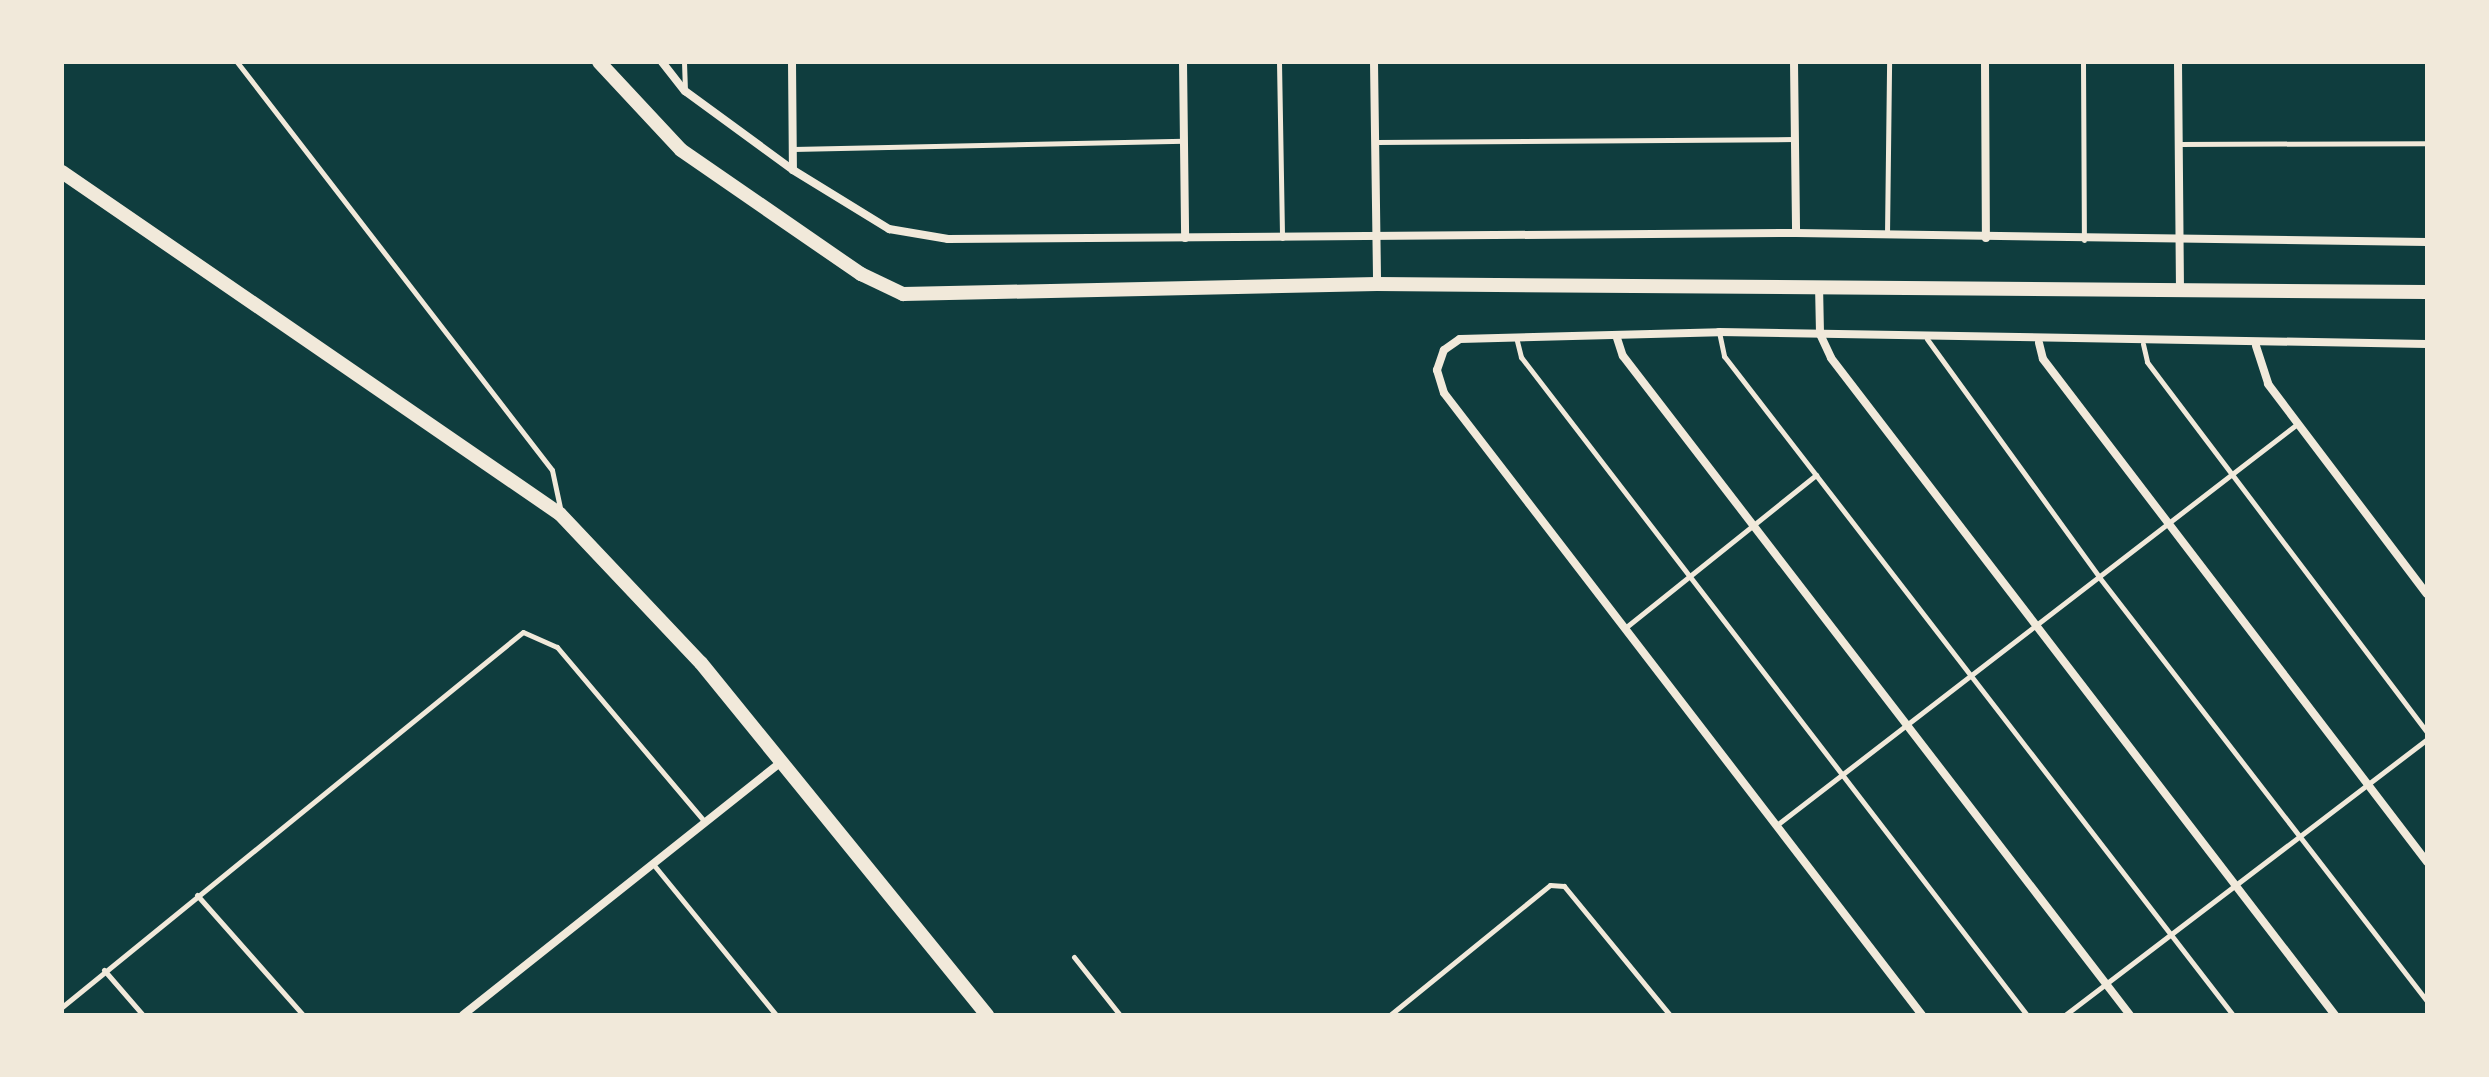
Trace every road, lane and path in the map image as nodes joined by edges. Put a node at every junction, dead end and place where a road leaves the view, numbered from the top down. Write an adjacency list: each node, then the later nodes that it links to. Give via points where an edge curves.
1 (237, 62): 48 (lane, via 552,470)
2 (599, 62): 32 (street, via 681,150 861,274 903,294)
3 (662, 62): 14 (street)
4 (684, 62): 14 (lane)
5 (792, 62): 20 (street)
6 (1183, 62): 16 (street)
7 (1279, 62): 28 (lane)
8 (1374, 62): 17 (street)
9 (1794, 62): 15 (street)
10 (1889, 62): 24 (lane)
11 (1985, 62): 27 (street)
12 (2083, 62): 29 (lane)
13 (2178, 62): 19 (street)
14 (685, 91): 21 (street)
15 (1795, 139): 17 (lane); 23 (street)
16 (1184, 141): 20 (lane); 25 (street)
17 (1375, 142): 26 (street)
18 (2427, 143): 19 (lane)
19 (2179, 144): 31 (street)
20 (792, 149): 21 (street)
21 (793, 170): 25 (street, via 889,229 948,239)
22 (62, 172): 48 (street)
23 (1796, 233): 24 (street); 26 (street)
24 (1887, 236): 27 (street)
25 (1185, 238): 28 (street)
26 (1376, 238): 28 (street); 32 (street)
27 (1986, 238): 29 (street)
28 (1282, 239)
29 (2084, 241): 31 (street)
30 (2427, 242): 31 (street)
31 (2180, 244): 34 (street)
32 (1377, 284): 33 (street)
33 (1819, 284): 34 (street); 37 (street)
34 (2180, 290): 35 (street)
35 (2427, 292)
36 (1719, 332): 37 (street); 38 (street); 47 (lane, via 1724,356)
37 (1820, 334): 40 (street); 54 (street, via 1831,358)
38 (1616, 335): 39 (street); 50 (street, via 1623,356)
39 (1515, 336): 51 (lane, via 1521,357); 55 (street, via 1460,339 1444,350 1437,370 1444,393)
40 (1927, 339): 41 (street); 52 (lane, via 1934,358)
41 (2039, 343): 42 (street); 49 (street, via 2043,359)
42 (2143, 344): 44 (street); 46 (lane, via 2147,362)
43 (2427, 344): 44 (street)
44 (2256, 346): 45 (street, via 2268,384)
45 (2297, 424): 46 (lane); 53 (street)
46 (2233, 474): 49 (lane); 58 (lane)
47 (1816, 475): 50 (lane); 56 (lane)
48 (560, 514): 60 (street, via 701,663)
49 (2169, 523): 52 (lane); 62 (street)
50 (1754, 524): 51 (lane); 57 (street)
51 (1689, 577): 55 (lane); 61 (lane)
52 (2099, 577): 54 (lane); 65 (lane)
53 (2427, 594)
54 (2036, 626): 56 (lane); 68 (street)
55 (1625, 628): 64 (street)
56 (1971, 676): 57 (lane); 70 (lane)
57 (1907, 725): 61 (lane); 73 (street)
58 (2427, 732)
59 (2427, 739): 62 (lane)
60 (781, 762): 63 (street); 80 (street)
61 (1842, 775): 64 (lane); 85 (lane)
62 (2368, 785): 65 (lane); 66 (street)
63 (705, 822): 67 (street); 69 (lane, via 557,647 523,632)
64 (1778, 824): 84 (street)
65 (2299, 837): 68 (lane); 74 (lane)
66 (2427, 862)
67 (653, 863): 78 (street); 79 (lane)
68 (2235, 885): 70 (lane); 89 (street)
69 (197, 895): 72 (lane); 77 (lane)
70 (2171, 935): 73 (lane); 88 (lane)
71 (1074, 957): 81 (lane)
72 (104, 970): 75 (lane); 76 (lane)
73 (2106, 984): 86 (lane); 87 (street)
74 (2427, 1001)
75 (62, 1007)
76 (143, 1015)
77 (303, 1015)
78 (463, 1015)
79 (776, 1015)
80 (987, 1015)
81 (1120, 1015)
82 (1390, 1015): 83 (lane, via 1550,885 1570,892)
83 (1670, 1015)
84 (1922, 1015)
85 (2027, 1015)
86 (2065, 1015)
87 (2130, 1015)
88 (2233, 1015)
89 (2335, 1015)

